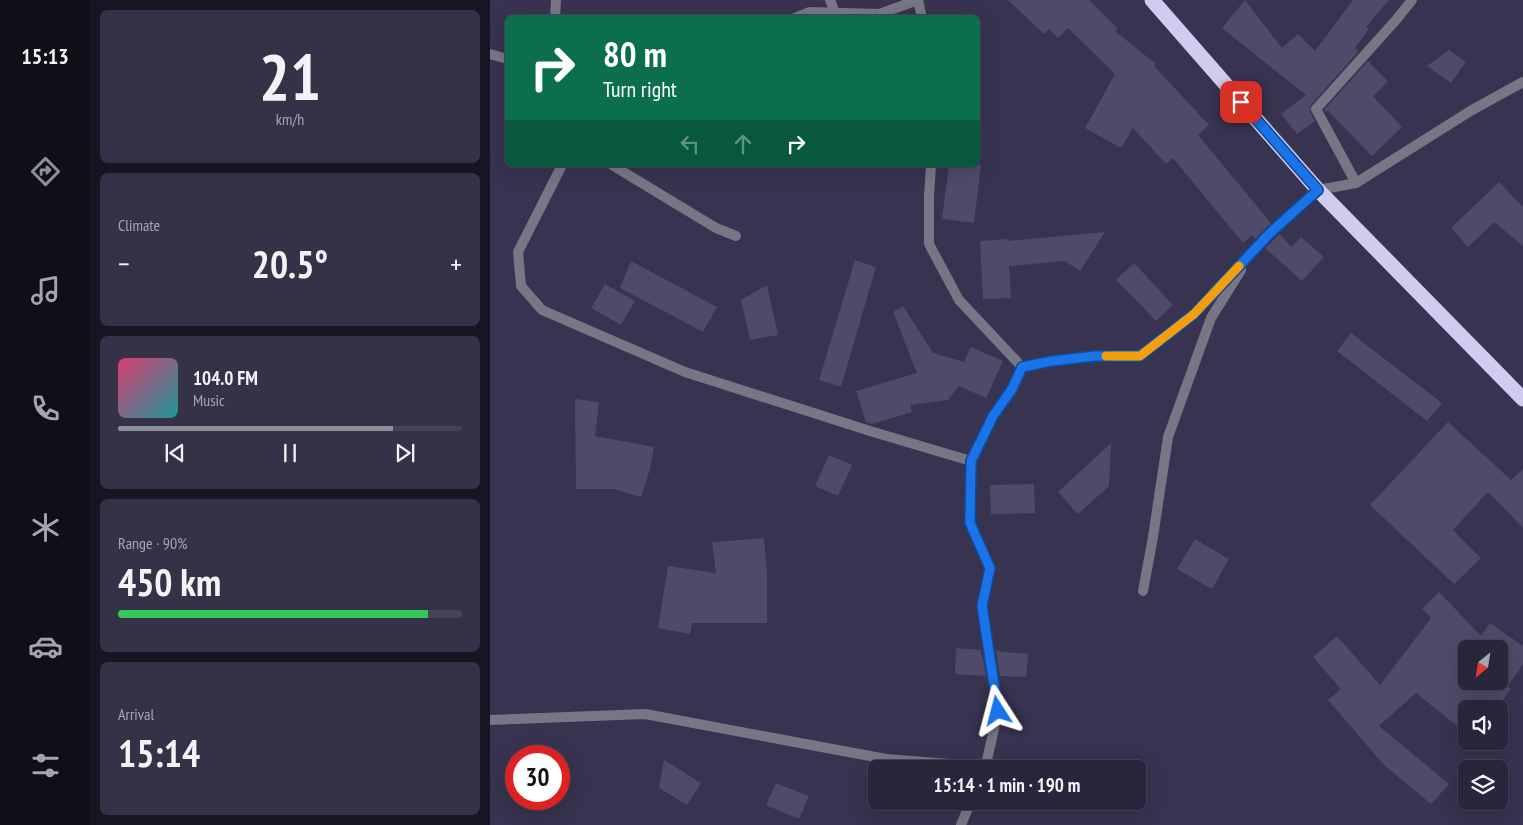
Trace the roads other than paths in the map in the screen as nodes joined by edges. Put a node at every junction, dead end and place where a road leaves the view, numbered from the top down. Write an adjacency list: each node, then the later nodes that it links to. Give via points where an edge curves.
1 (556, 0): 7 (street)
2 (830, 0): 6 (street)
3 (918, 0): 6 (street, via 879,14); 9 (street)
4 (1152, 0): 17 (highway)
5 (1412, 0): 16 (street, via 1316,109)
6 (835, 13): 8 (street, via 810,12)
7 (555, 15)
8 (802, 15)
9 (921, 15)
10 (490, 54): 11 (street)
11 (505, 58)
12 (1523, 82): 16 (street)
13 (561, 167): 22 (street, via 518,252 521,286 542,310 685,372)
14 (615, 167): 18 (street, via 716,228)
15 (931, 167): 20 (street, via 929,244 959,300)
16 (1356, 183): 17 (street)
17 (1318, 190): 19 (street); 21 (highway)
18 (736, 236)
19 (1255, 249): 20 (street, via 1194,314 1140,356 1095,356); 23 (street, via 1211,318 1168,437)
20 (1022, 367): 22 (street)
21 (1523, 399)
22 (971, 461): 26 (street, via 970,523 990,568 982,606 998,711)
23 (1143, 591)
24 (490, 720): 25 (street, via 645,714)
25 (906, 760)
26 (988, 760)
27 (967, 810): 28 (street)
28 (961, 825)

